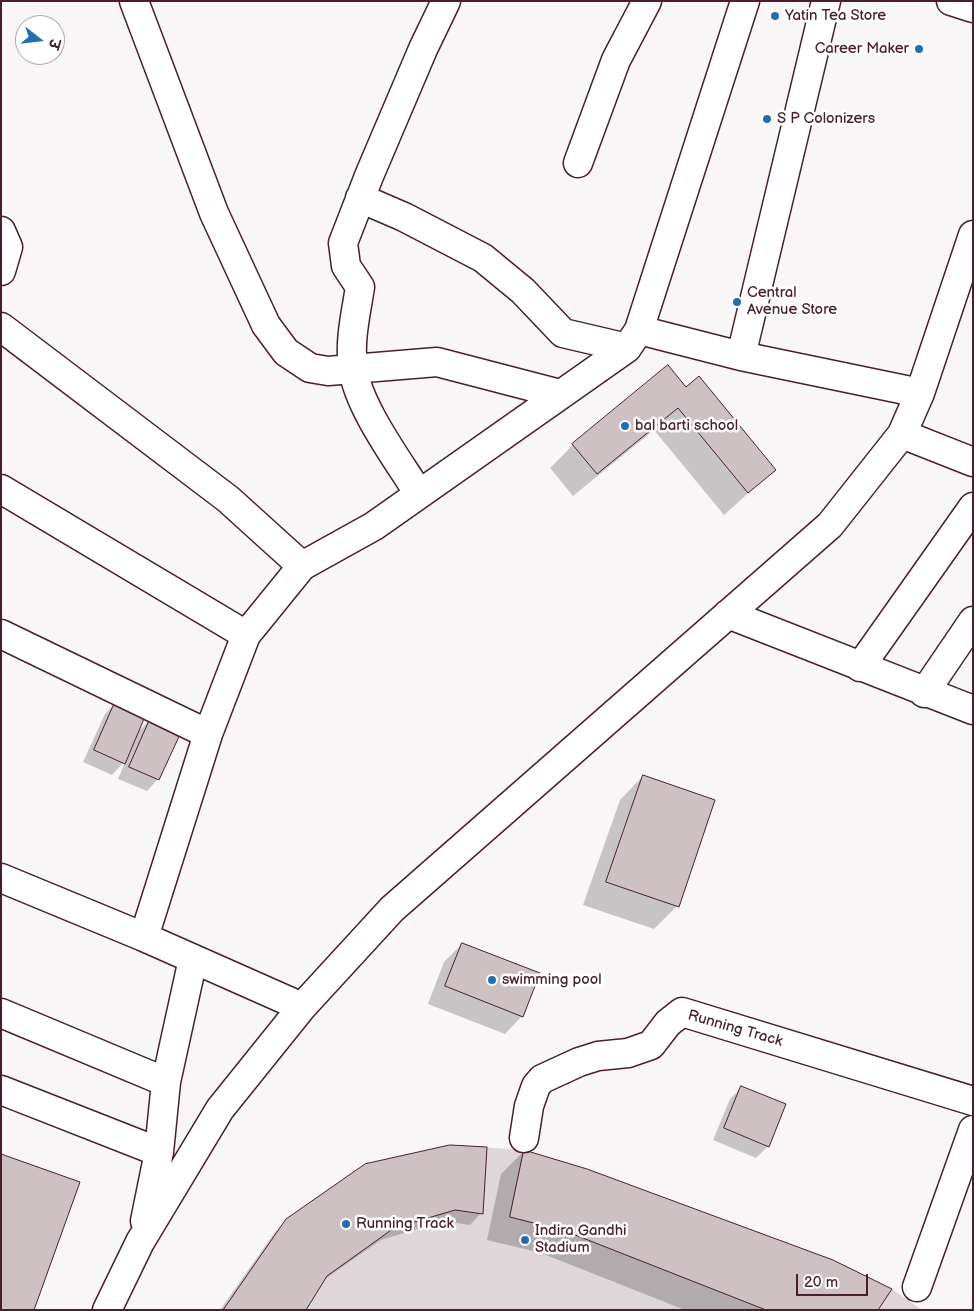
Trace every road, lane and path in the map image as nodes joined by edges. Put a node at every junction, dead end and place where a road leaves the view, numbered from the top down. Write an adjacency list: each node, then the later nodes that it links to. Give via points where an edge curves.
1 (134, 1): 16 (street, via 214,213 266,325 286,352 310,368 328,371)
2 (446, 1): 9 (street)
3 (647, 1): 8 (street, via 616,60)
4 (745, 1): 14 (street)
5 (826, 1): 15 (street)
6 (951, 1): 7 (street)
7 (973, 8)
8 (578, 163)
9 (360, 198): 14 (street, via 483,258 523,291 562,332); 16 (street, via 343,243 346,266 360,287 352,342)
10 (1, 231): 12 (street, via 8,247)
11 (973, 235): 17 (street)
12 (1, 271)
13 (1, 327): 24 (street, via 228,499)
14 (633, 339): 15 (street); 18 (street)
15 (741, 356): 17 (street)
16 (353, 368): 18 (street, via 437,362); 22 (street, via 359,393)
17 (920, 393): 19 (street)
18 (560, 394): 22 (street)
19 (902, 434): 20 (street); 25 (street, via 830,525)
20 (973, 462)
21 (1, 488): 28 (street)
22 (419, 494): 24 (street, via 374,526)
23 (973, 506): 29 (street)
24 (302, 566): 28 (street)
25 (728, 614): 29 (street); 36 (street, via 392,909)
26 (973, 620): 30 (street)
27 (1, 634): 32 (street)
28 (246, 635): 32 (street)
29 (860, 667): 30 (street)
30 (924, 693): 31 (street)
31 (973, 710)
32 (208, 734): 34 (street)
33 (1, 878): 34 (street)
34 (144, 937): 35 (street)
35 (193, 959): 36 (street); 38 (street)
36 (302, 1007): 44 (street, via 220,1109)
37 (1, 1013): 38 (street)
38 (166, 1082): 43 (street)
39 (1, 1090): 43 (street)
40 (973, 1101): 42 (street, Running Track, via 682,1012 668,1023 651,1045 628,1053 598,1056 542,1079 529,1106)
41 (973, 1130): 45 (street)
42 (524, 1138)
43 (159, 1152): 44 (street)
44 (140, 1242): 46 (street)
45 (917, 1287)
46 (107, 1310)

